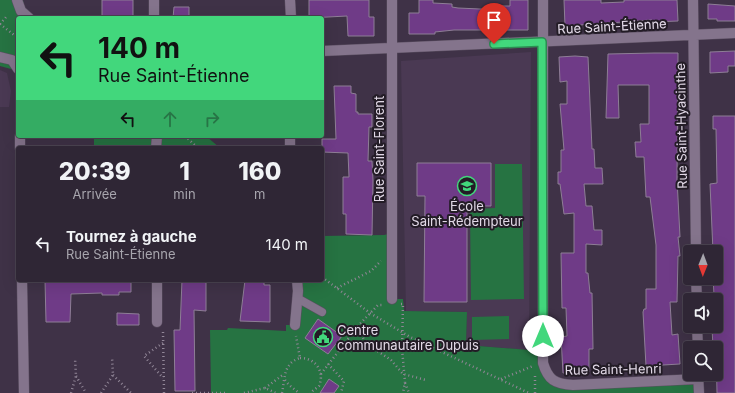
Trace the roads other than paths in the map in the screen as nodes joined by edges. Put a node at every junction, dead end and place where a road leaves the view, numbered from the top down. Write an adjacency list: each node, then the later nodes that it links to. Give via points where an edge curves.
1 (18, 0): 7 (street, via 21,11)
2 (154, 0): 8 (street)
3 (290, 0): 9 (street)
4 (392, 0): 13 (street, Rue Saint-Florent)
5 (543, 0): 12 (street)
6 (693, 0): 11 (street, Rue Saint-Hyacinthe)
7 (27, 16)
8 (154, 16)
9 (290, 16)
10 (735, 34): 11 (street, Rue Saint-Étienne)
11 (693, 35): 12 (street, Rue Saint-Étienne); 17 (street, Rue Saint-Hyacinthe)
12 (542, 42): 13 (street, Rue Saint-Étienne); 26 (street, Rue Saint-Henri, via 538,364 546,375 562,385)
13 (392, 49): 14 (street, Rue Saint-Étienne); 22 (street, Rue Saint-Florent)
14 (324, 51)
15 (0, 57): 16 (street, via 12,60)
16 (16, 66)
17 (696, 245)
18 (22, 282): 28 (street)
19 (157, 282): 24 (street)
20 (297, 282): 21 (street)
21 (297, 298): 23 (lane); 25 (street)
22 (392, 302)
23 (322, 312)
24 (157, 322)
25 (295, 325)
26 (683, 377)
27 (698, 381): 29 (street)
28 (24, 393)
29 (699, 393)

